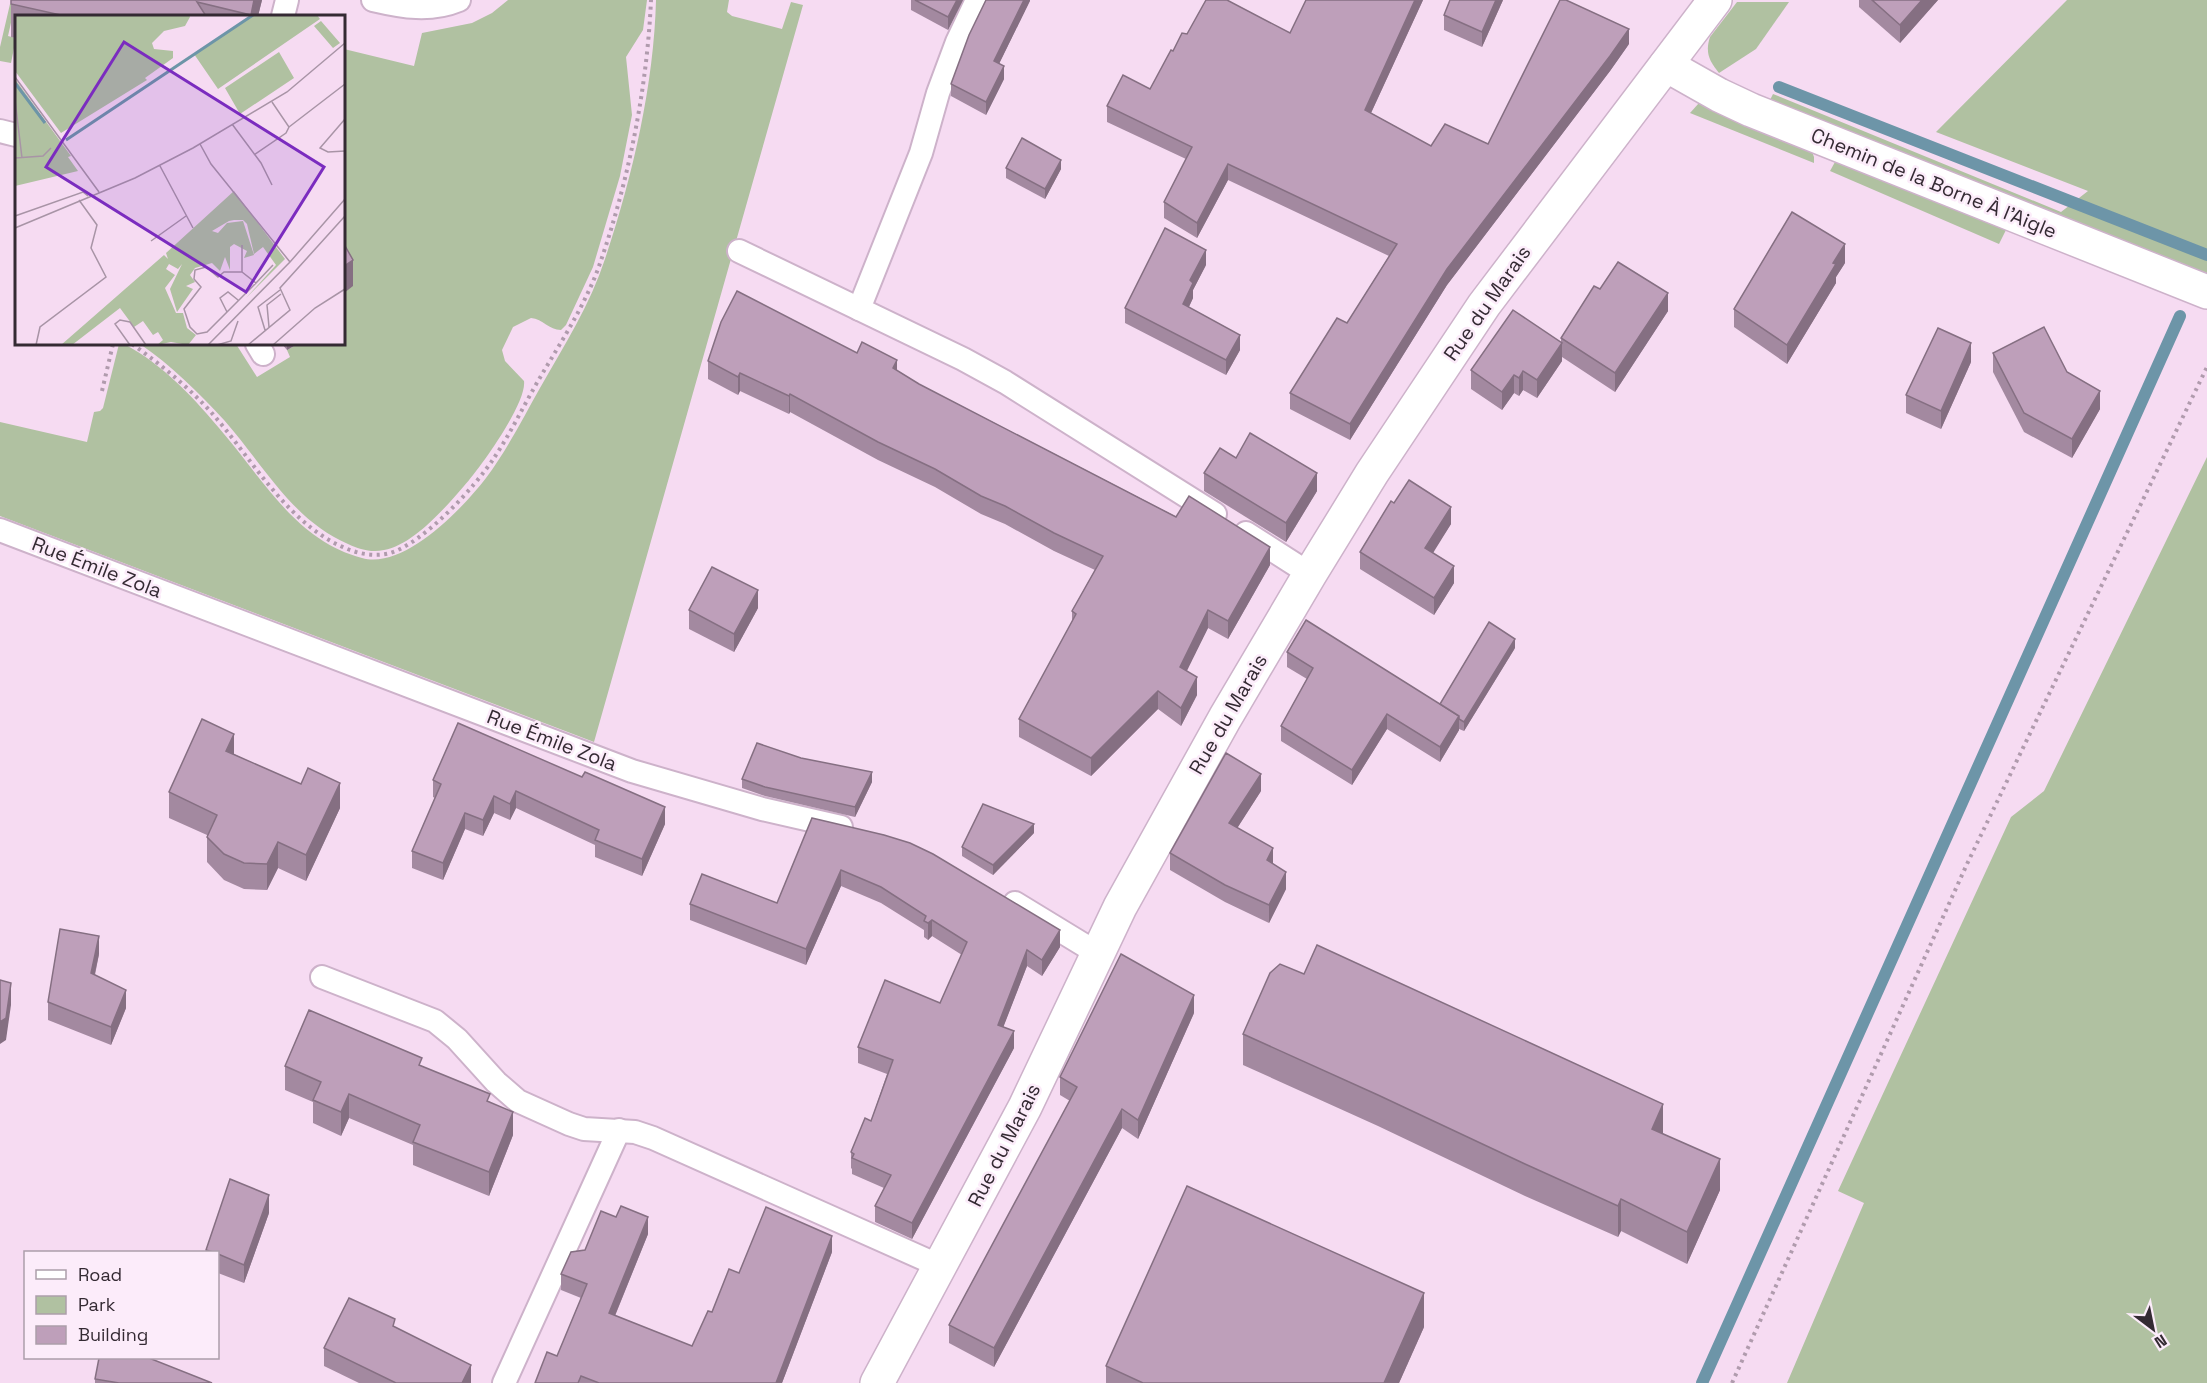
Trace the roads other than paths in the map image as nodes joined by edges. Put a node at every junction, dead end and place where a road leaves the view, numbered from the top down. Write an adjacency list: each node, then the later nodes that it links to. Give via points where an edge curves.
1 (287, 0): 6 (lane)
2 (373, 0): 3 (lane, via 424,8)
3 (459, 0)
4 (977, 0): 12 (lane, via 954,51 921,153)
5 (1715, 0): 7 (street, Rue du Marais)
6 (283, 15)
7 (1657, 76): 11 (street, Chemin de la Borne À l'Aigle, via 1719,95); 14 (street, Rue du Marais, via 1484,305)
8 (0, 131): 9 (lane)
9 (15, 135)
10 (739, 251): 12 (lane)
11 (2207, 292)
12 (859, 309): 14 (lane, via 1005,382)
13 (0, 530): 15 (lane, Rue Émile Zola, via 632,771 762,809)
14 (1310, 574): 17 (street, Rue du Marais, via 1203,758)
15 (866, 833)
16 (999, 894): 17 (lane)
17 (1097, 953): 20 (street, Rue du Marais, via 1025,1107)
18 (322, 977): 19 (lane, via 435,1021 518,1101 584,1129)
19 (619, 1130): 20 (lane, via 652,1138); 21 (lane)
20 (940, 1266): 22 (street, Rue du Marais)
21 (504, 1383)
22 (877, 1383)

